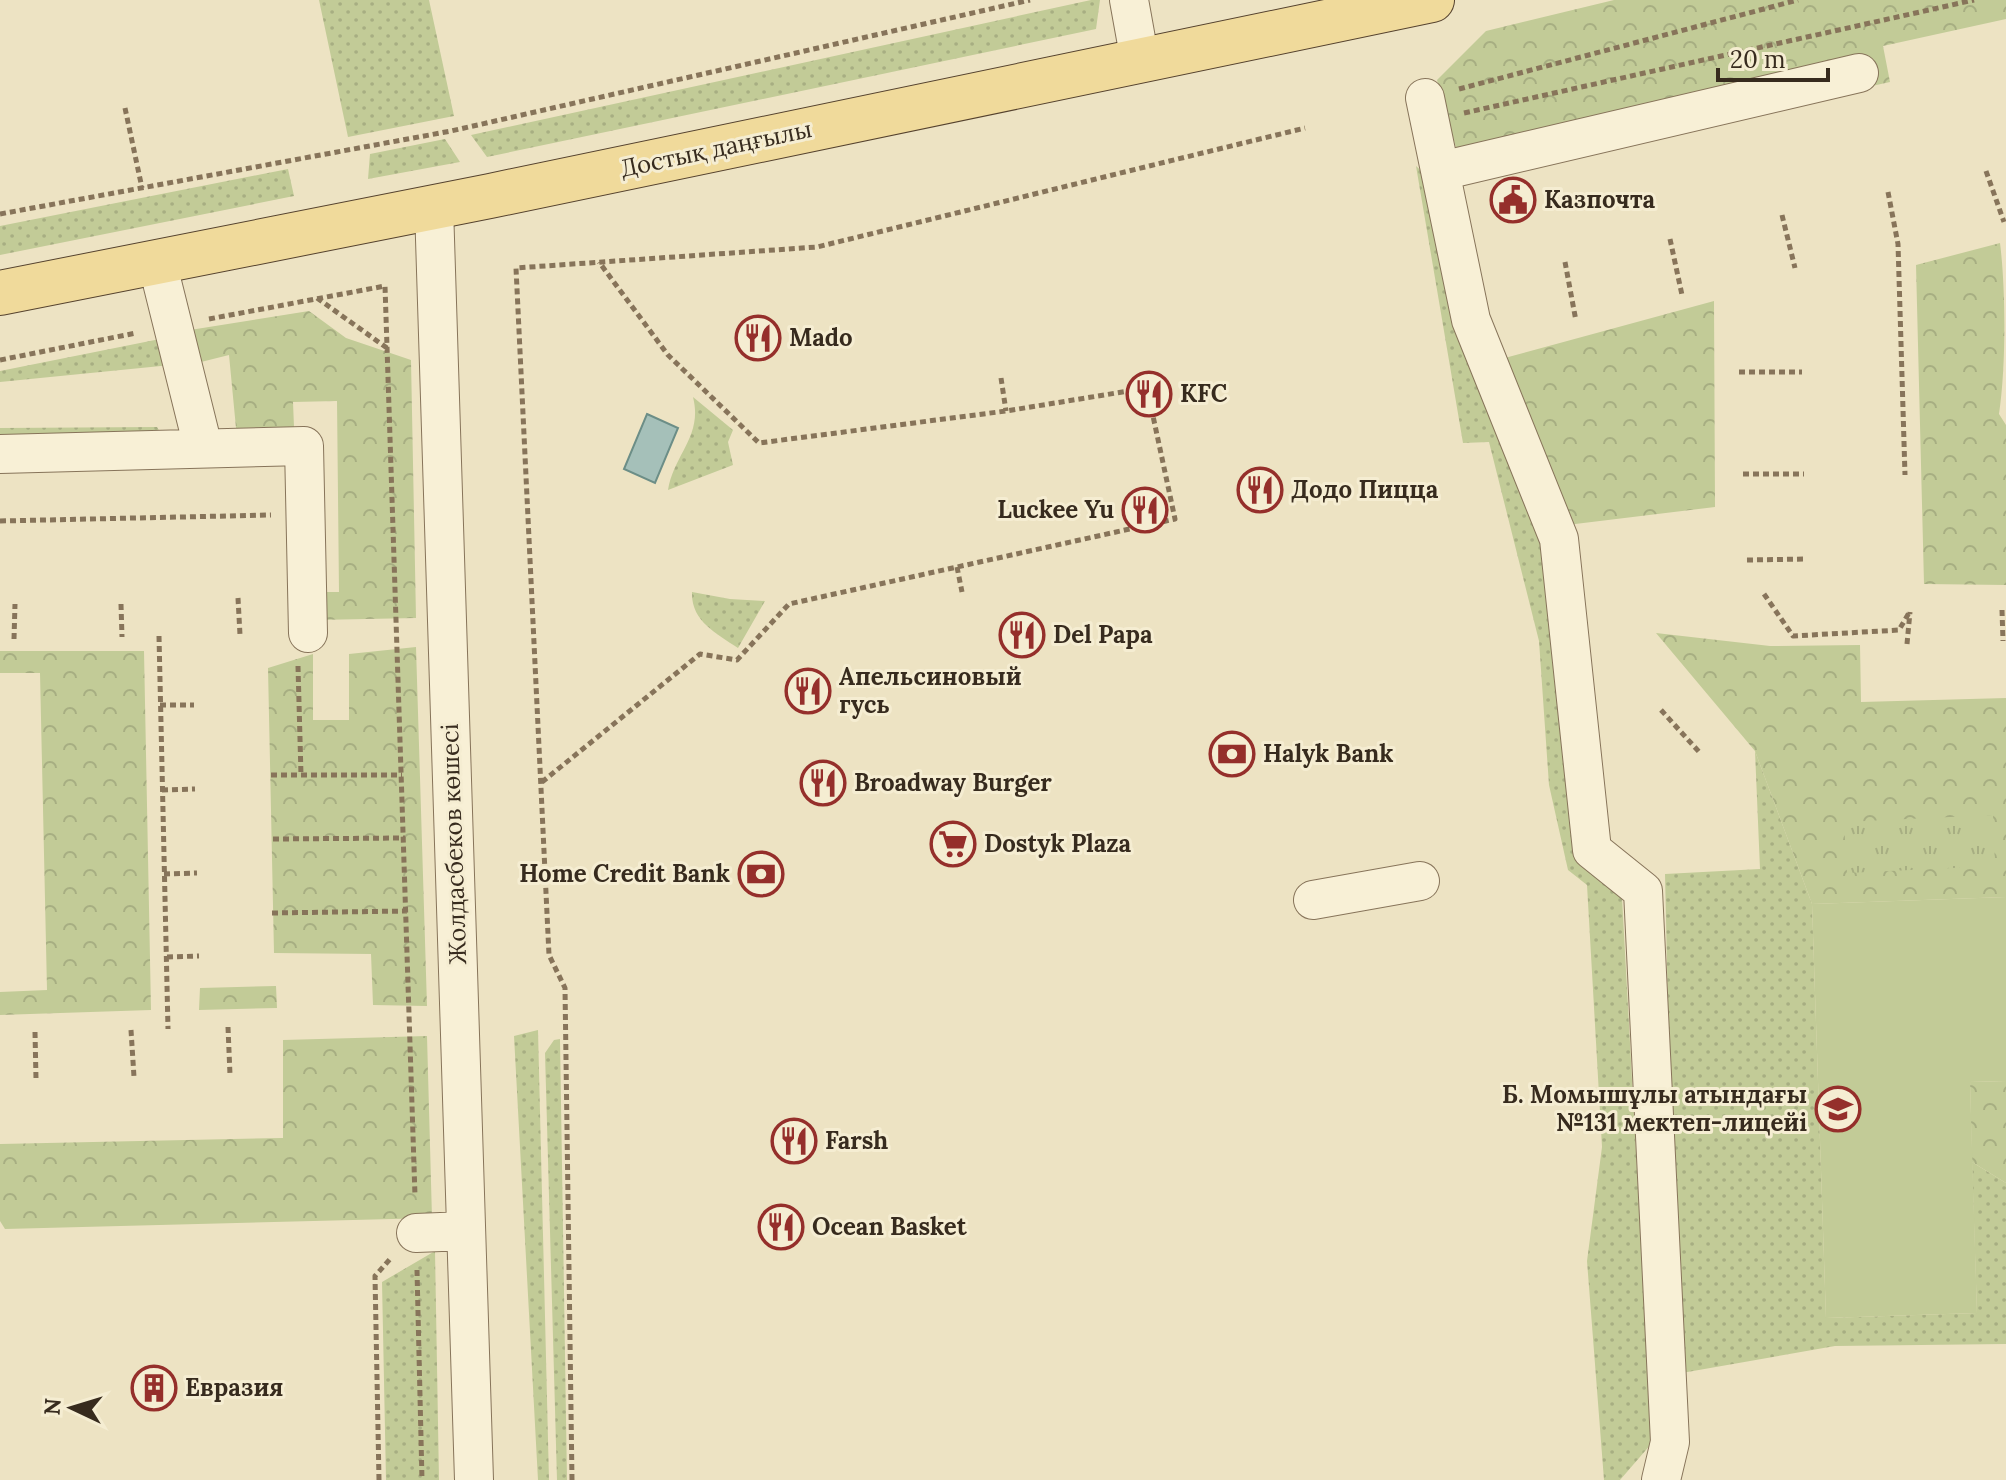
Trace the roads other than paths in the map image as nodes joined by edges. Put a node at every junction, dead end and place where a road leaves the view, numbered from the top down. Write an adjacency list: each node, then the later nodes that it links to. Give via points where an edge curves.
1 (1129, 0): 3 (street)
2 (1432, 0): 3 (main road, Достық даңғылы)
3 (1140, 61): 7 (main road, Достық даңғылы)
4 (1859, 73): 6 (street)
5 (1442, 106): 6 (street)
6 (1441, 171): 18 (street, via 1471,320 1559,539 1592,850 1643,891 1670,1442)
7 (434, 207): 8 (main road, Достық даңғылы); 15 (street, Жолдасбеков көшесі)
8 (157, 262): 9 (main road, Достық даңғылы); 10 (street)
9 (0, 293)
10 (203, 447): 11 (street); 12 (street, via 304,446)
11 (0, 454)
12 (303, 649)
13 (1420, 881): 14 (street)
14 (1313, 900)
15 (466, 1231): 16 (street); 17 (street, Жолдасбеков көшесі)
16 (416, 1233)
17 (474, 1480)
18 (1661, 1480)

